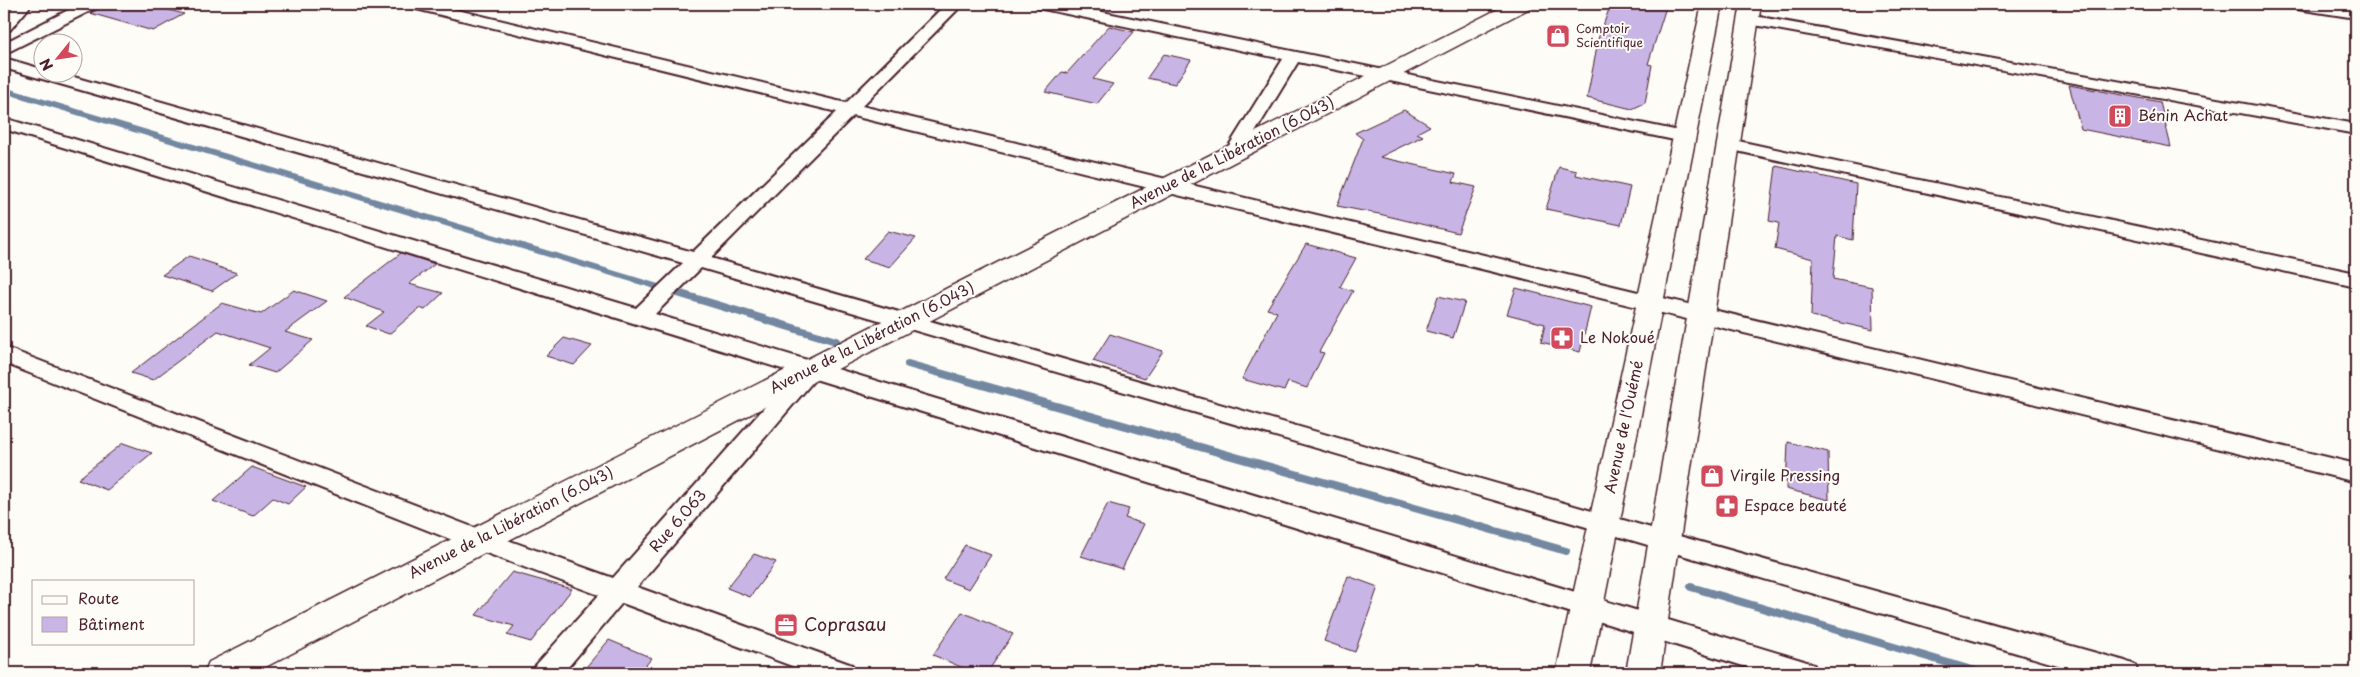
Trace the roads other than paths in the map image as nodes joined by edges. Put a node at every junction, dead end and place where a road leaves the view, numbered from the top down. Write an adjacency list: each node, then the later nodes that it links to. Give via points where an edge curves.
1 (24, 4): 11 (street)
2 (92, 4): 12 (street)
3 (414, 4): 16 (street)
4 (955, 4): 16 (street)
5 (1043, 4): 13 (street)
6 (1523, 4): 15 (main road, Avenue de la Libération (6.043))
7 (1712, 4): 19 (main road, Avenue de l'Ouémé)
8 (2298, 4): 10 (street)
9 (1750, 12): 18 (street); 20 (main road)
10 (2356, 13)
11 (4, 27)
12 (4, 49)
13 (1294, 56): 15 (street); 21 (street)
14 (7, 70): 23 (street)
15 (1384, 75): 19 (street); 21 (main road, Avenue de la Libération (6.043))
16 (849, 109): 22 (street); 23 (street)
17 (4, 123): 26 (street)
18 (2356, 129)
19 (1684, 137): 25 (main road, Avenue de l'Ouémé)
20 (1729, 144): 24 (street); 27 (main road)
21 (1234, 152): 22 (main road, Avenue de la Libération (6.043))
22 (1168, 186): 25 (street); 28 (main road, Avenue de la Libération (6.043))
23 (695, 262): 26 (street); 28 (street)
24 (2356, 280)
25 (1650, 302): 27 (street); 32 (main road, Avenue de l'Ouémé)
26 (647, 309): 30 (street)
27 (1701, 315): 31 (street); 34 (main road)
28 (907, 320): 30 (main road, Avenue de la Libération (6.043)); 32 (street)
29 (4, 355): 33 (street)
30 (811, 369): 33 (main road, Avenue de la Libération (6.043)); 35 (street, Rue 6.063); 36 (street)
31 (2356, 473)
32 (1604, 523): 34 (street); 36 (main road, Avenue de l'Ouémé)
33 (479, 540): 35 (street); 38 (main road, Avenue de la Libération (6.043))
34 (1665, 542): 37 (main road); 44 (street)
35 (618, 589): 39 (street, Rue 6.063); 40 (street)
36 (1586, 606): 37 (street); 41 (main road, Avenue de l'Ouémé)
37 (1651, 627): 42 (main road); 43 (street)
38 (221, 673)
39 (546, 673)
40 (842, 673)
41 (1573, 673)
42 (1643, 673)
43 (1804, 673)
44 (2125, 673)

